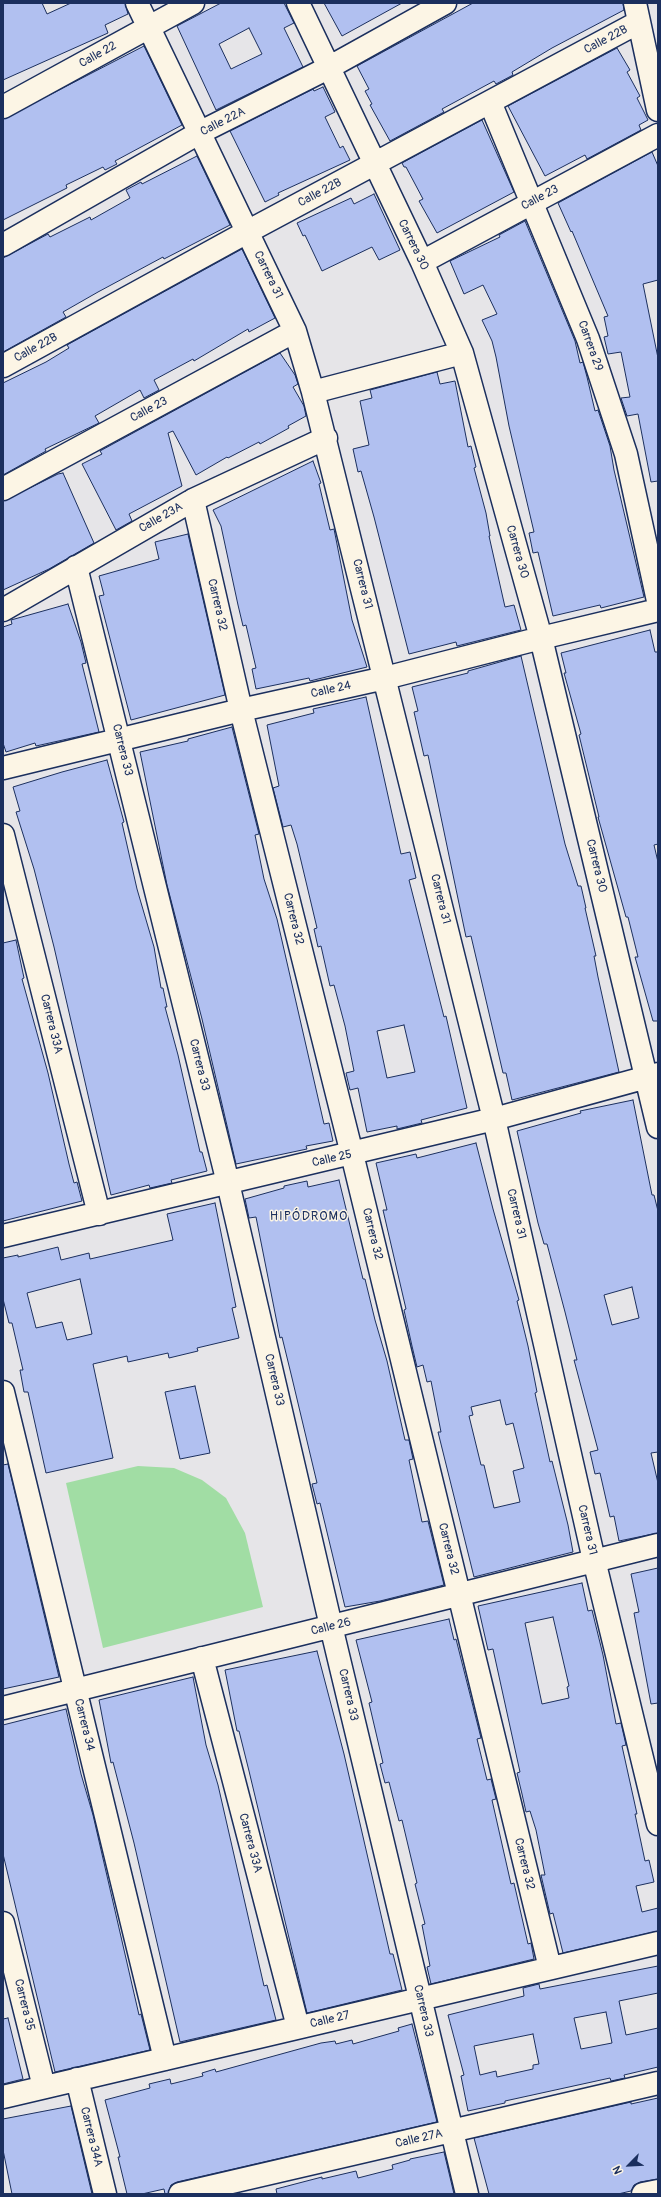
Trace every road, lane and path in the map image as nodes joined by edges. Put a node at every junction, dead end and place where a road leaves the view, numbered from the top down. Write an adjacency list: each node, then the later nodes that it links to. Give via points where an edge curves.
1 (137, 3): 6 (street, Carrera 31)
2 (193, 3): 6 (street, Calle 22)
3 (298, 3): 7 (street, Carrera 30)
4 (445, 3): 7 (street, Calle 22A)
5 (637, 13): 8 (street); 9 (street, Calle 22B)
6 (149, 27): 10 (street, Calle 22); 12 (street, Carrera 31)
7 (328, 68): 12 (street, Calle 22A); 14 (street, Carrera 30)
8 (654, 76): 11 (street)
9 (490, 102): 14 (street, Calle 22B); 15 (street, Carrera 29)
10 (3, 107)
11 (658, 110)
12 (199, 133): 16 (street, Carrera 31); 17 (street, Calle 22A)
13 (658, 134): 15 (street, Calle 23)
14 (374, 164): 16 (street, Calle 22B); 18 (street, Carrera 30)
15 (533, 202): 18 (street, Calle 23); 27 (street, Carrera 29, via 588,339 626,454)
16 (247, 232): 19 (street, Carrera 31); 21 (street, Calle 22B)
17 (3, 245)
18 (422, 262): 20 (street, Carrera 30)
19 (295, 331): 22 (street, Carrera 31); 24 (street, Calle 23)
20 (462, 353): 22 (street); 30 (street, Carrera 30)
21 (3, 366)
22 (313, 392): 23 (street, Carrera 31)
23 (326, 438): 25 (street, Calle 23A); 31 (street, Carrera 31)
24 (3, 489)
25 (193, 500): 26 (street, Calle 23A); 32 (street, Carrera 32)
26 (76, 567): 28 (street, Calle 23A); 33 (street, Carrera 33)
27 (658, 601)
28 (3, 610)
29 (658, 610): 30 (street, Calle 24)
30 (541, 638): 31 (street, Calle 24); 36 (street, Carrera 30)
31 (385, 678): 32 (street, Calle 24); 37 (street, Carrera 31)
32 (241, 710): 33 (street, Calle 24); 39 (street, Carrera 32)
33 (119, 740): 34 (street, Calle 24); 40 (street, Carrera 33)
34 (3, 768)
35 (3, 835): 41 (street, Carrera 33A)
36 (652, 1075): 37 (street, Calle 25); 38 (street, Carrera 30)
37 (494, 1119): 39 (street, Calle 25); 45 (street, Carrera 31)
38 (658, 1127)
39 (352, 1154): 40 (street, Calle 25); 46 (street, Carrera 32)
40 (228, 1184): 41 (street, Calle 25); 47 (street, Carrera 33)
41 (99, 1214): 42 (street, Calle 25)
42 (3, 1236)
43 (3, 1392): 49 (street, Carrera 34)
44 (658, 1545): 45 (street, Calle 26)
45 (594, 1560): 46 (street, Calle 26); 51 (street, Carrera 31)
46 (460, 1596): 47 (street, Calle 26); 54 (street, Carrera 32)
47 (331, 1626): 48 (street, Calle 26); 55 (street, Carrera 33)
48 (202, 1658): 49 (street, Calle 26); 56 (street, Carrera 33A)
49 (75, 1689): 50 (street, Calle 26); 57 (street, Carrera 34)
50 (3, 1708)
51 (658, 1824)
52 (3, 1923): 60 (street, Carrera 35)
53 (658, 1942): 54 (street, Calle 27)
54 (550, 1968): 55 (street, Calle 27)
55 (420, 1998): 56 (street, Calle 27); 62 (street, Carrera 33)
56 (298, 2028): 57 (street, Calle 27)
57 (165, 2059): 58 (street, Calle 27)
58 (77, 2080): 60 (street, Calle 27); 64 (street, Carrera 34A)
59 (658, 2083): 62 (street, Calle 27A)
60 (44, 2087): 61 (street, Calle 27)
61 (3, 2097)
62 (452, 2131): 65 (street, Calle 27A); 66 (street, Carrera 33)
63 (658, 2190): 67 (street)
64 (105, 2194)
65 (180, 2194)
66 (467, 2194)
67 (643, 2194)

